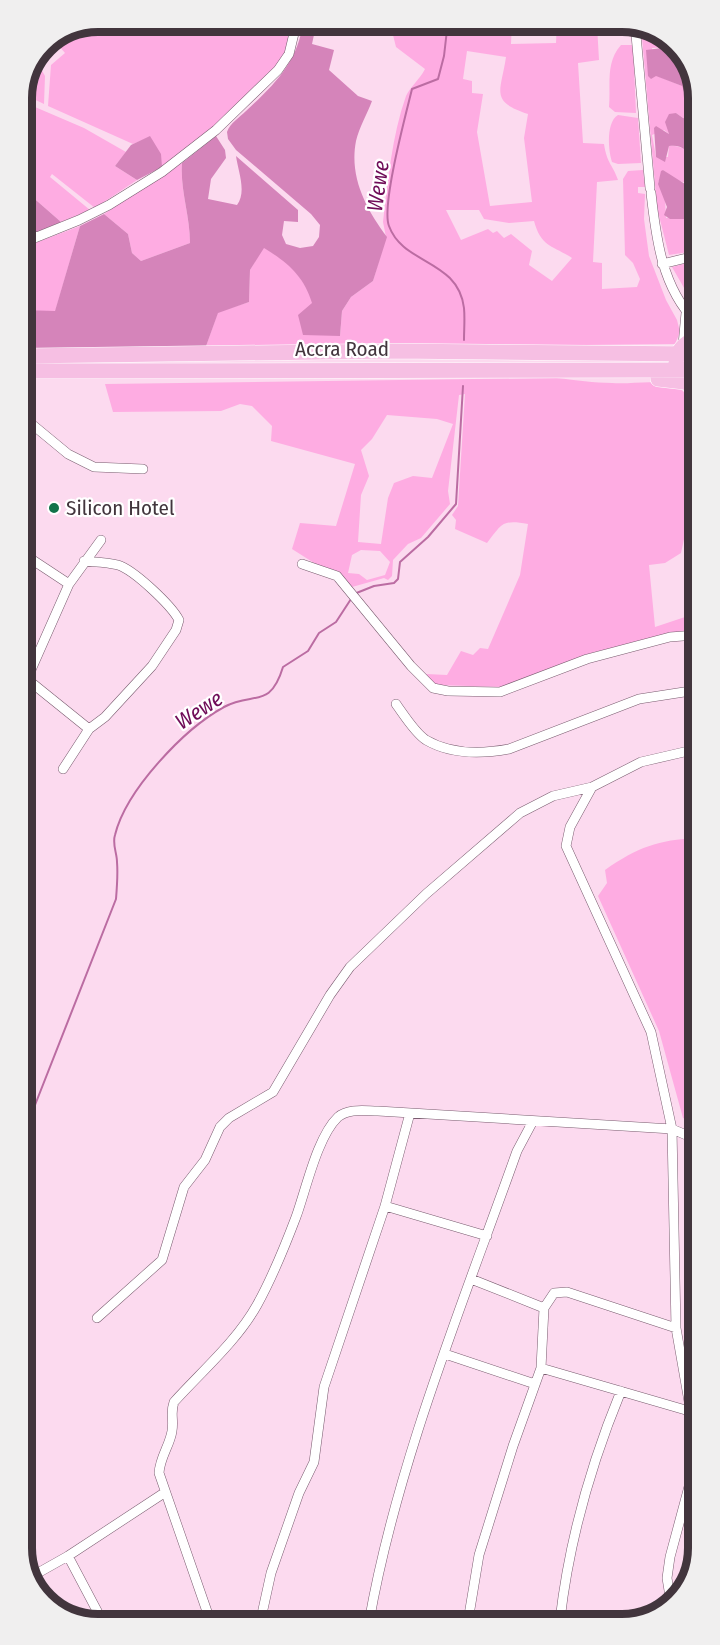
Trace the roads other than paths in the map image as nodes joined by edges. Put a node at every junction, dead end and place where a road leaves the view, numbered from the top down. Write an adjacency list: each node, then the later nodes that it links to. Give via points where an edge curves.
1 (294, 32): 4 (street, via 289,54 278,70 216,130 129,193)
2 (636, 33): 7 (street)
3 (32, 234): 4 (street)
4 (35, 238): 5 (street)
5 (32, 239)
6 (688, 258): 7 (street)
7 (662, 264): 8 (street)
8 (686, 313): 9 (street)
9 (688, 348): 10 (highway, Accra Road, via 656,353 394,351); 13 (highway)
10 (32, 356)
11 (559, 370): 12 (highway, Accra Road); 13 (highway, Accra Road); 13 (highway, via 611,379)
12 (32, 371)
13 (680, 377)
14 (32, 424): 15 (street, via 68,454 94,467)
15 (143, 469)
16 (101, 540): 18 (street)
17 (32, 560): 20 (street)
18 (84, 561): 20 (street); 26 (street, via 118,565 130,571 165,602 178,620 176,630 152,666)
19 (302, 564): 21 (street, via 337,576 411,666 433,688 448,691 501,692 587,659)
20 (69, 584): 22 (street)
21 (688, 636)
22 (32, 667)
23 (32, 688): 26 (street)
24 (688, 691): 25 (street, via 639,699 509,749 488,753 452,750 424,740)
25 (396, 704)
26 (89, 729): 28 (street)
27 (688, 751): 29 (street, via 641,762)
28 (63, 769)
29 (592, 787): 32 (street, via 570,827 566,846 651,1032); 38 (street, via 553,796 519,813 350,967 273,1092 220,1127 205,1160 184,1187 162,1260)
30 (410, 1113): 31 (street); 34 (street); 47 (street, via 352,1110 339,1116 329,1130 257,1305 174,1402 170,1413 172,1431 160,1461)
31 (533, 1121): 32 (street); 35 (street, via 517,1151)
32 (672, 1129): 33 (street); 39 (street)
33 (688, 1136)
34 (385, 1206): 35 (street); 53 (street, via 324,1387 314,1462 271,1573)
35 (486, 1236): 36 (street)
36 (471, 1280): 37 (street); 40 (street)
37 (543, 1308): 39 (street, via 560,1291); 41 (street)
38 (97, 1318)
39 (676, 1328): 44 (street)
40 (445, 1354): 42 (street); 54 (street, via 420,1427)
41 (541, 1368): 42 (street); 43 (street)
42 (535, 1384): 55 (street, via 479,1555)
43 (621, 1391): 45 (street); 56 (street, via 587,1489 566,1568)
44 (688, 1405)
45 (688, 1411)
46 (688, 1490): 50 (street, via 670,1557)
47 (164, 1492): 48 (street); 52 (street)
48 (68, 1556): 49 (street); 51 (street)
49 (37, 1574)
50 (669, 1594)
51 (98, 1613)
52 (207, 1613)
53 (262, 1613)
54 (370, 1614)
55 (469, 1614)
56 (561, 1614)

